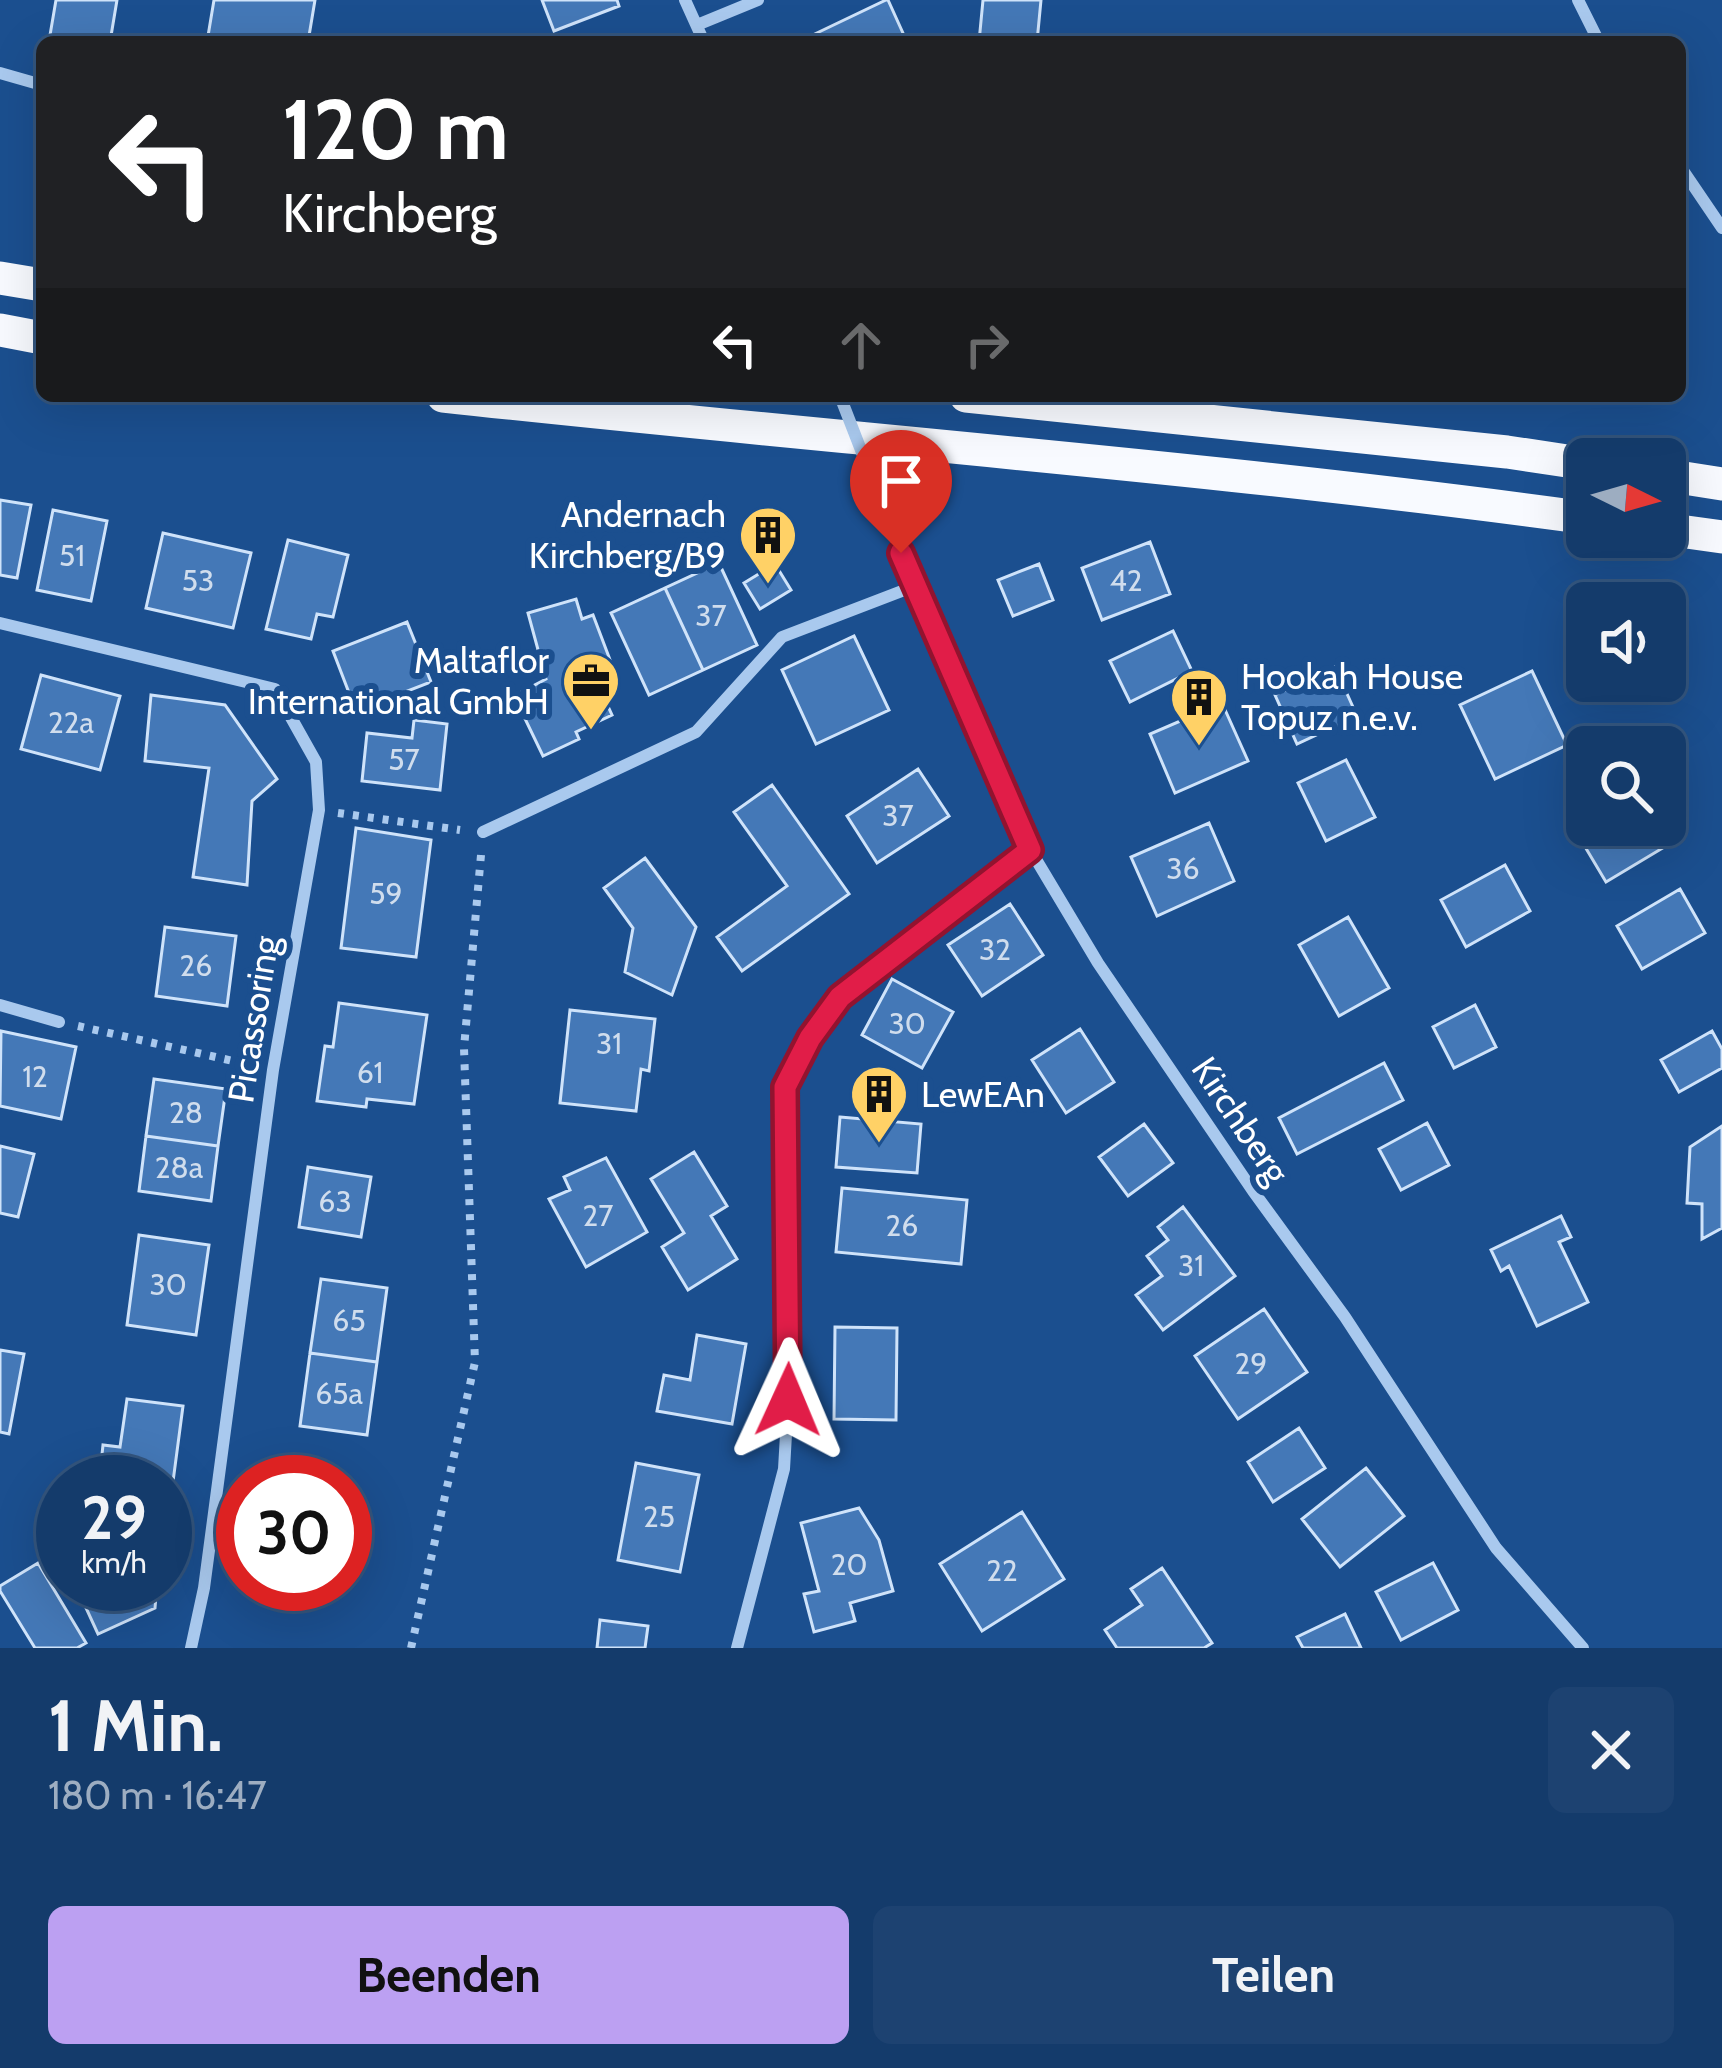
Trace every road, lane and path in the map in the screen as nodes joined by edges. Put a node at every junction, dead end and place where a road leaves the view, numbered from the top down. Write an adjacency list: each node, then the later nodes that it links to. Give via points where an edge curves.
1 (686, 0): 4 (street)
2 (758, 0): 4 (street)
3 (1578, 0): 6 (street)
4 (698, 25): 5 (street)
5 (702, 36)
6 (1596, 36)
7 (0, 73): 8 (street)
8 (36, 84)
9 (1686, 175): 10 (street)
10 (1722, 228)
11 (0, 278): 12 (highway)
12 (36, 284)
13 (0, 331): 14 (highway)
14 (36, 337)
15 (497, 402): 21 (highway)
16 (842, 402): 24 (street, Kirchberg, bridge)
17 (1024, 402): 18 (highway)
18 (1566, 461)
19 (1686, 479): 20 (highway)
20 (1722, 484)
21 (1566, 516)
22 (1686, 532): 23 (highway)
23 (1722, 537)
24 (915, 586): 27 (street, via 782,637 696,732); 28 (street, Kirchberg)
25 (0, 623): 26 (street, Picassoring, via 275,689 316,761)
26 (319, 810): 27 (path); 31 (street, Picassoring)
27 (482, 832): 33 (path, via 464,1048 475,1362)
28 (1030, 850): 34 (street, via 840,997 785,1087 784,1469); 35 (street, Kirchberg, via 1097,964 1496,1548)
29 (0, 1005): 30 (street)
30 (59, 1022): 31 (path)
31 (274, 1070): 32 (street, Picassoring)
32 (191, 1648)
33 (410, 1648)
34 (737, 1648)
35 (1583, 1648)

